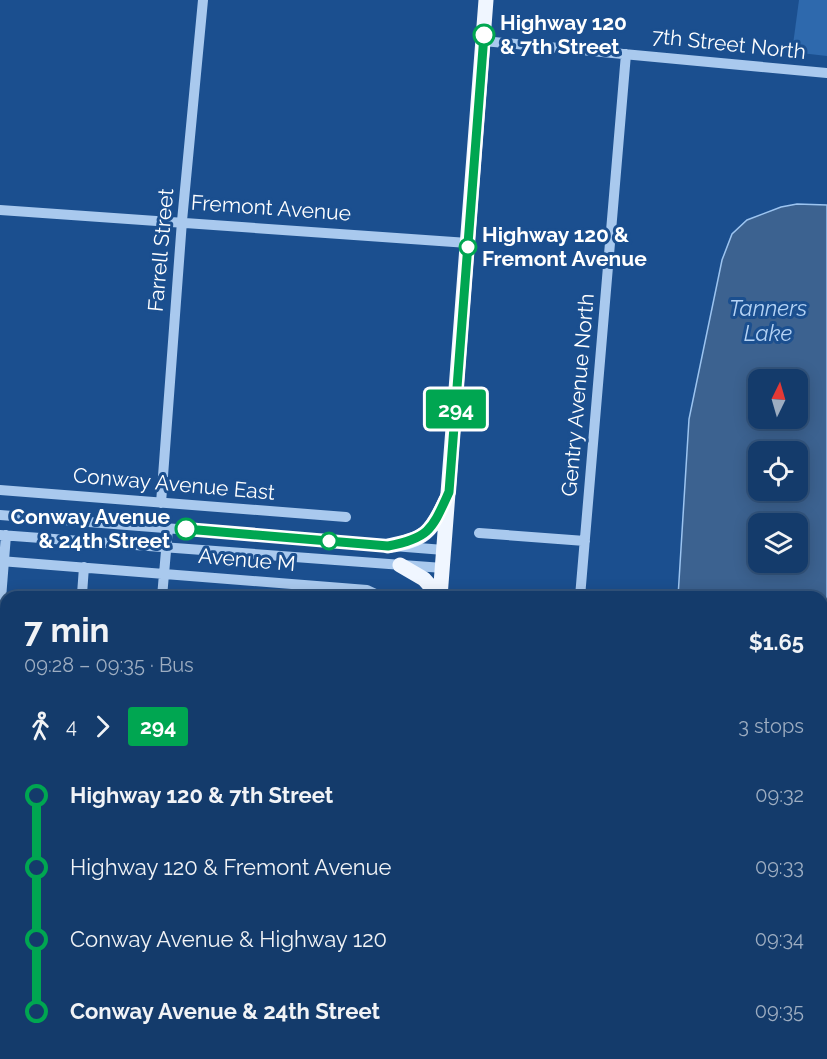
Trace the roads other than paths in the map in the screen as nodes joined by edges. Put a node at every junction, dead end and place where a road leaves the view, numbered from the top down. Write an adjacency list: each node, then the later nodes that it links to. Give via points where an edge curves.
1 (203, 0): 7 (street, Farrell Street)
2 (486, 0): 3 (main road)
3 (483, 41): 4 (street, 7th Street North); 8 (main road)
4 (626, 54): 5 (street, 7th Street North); 17 (street, Gentry Avenue North)
5 (827, 73)
6 (0, 210): 7 (street, Fremont Avenue)
7 (182, 221): 8 (street, Fremont Avenue); 11 (street, Farrell Street)
8 (468, 243): 10 (main road)
9 (0, 490): 11 (street, Conway Avenue East)
10 (449, 492): 18 (main road, via 428,533); 20 (main road)
11 (161, 503): 13 (street, Conway Avenue East)
12 (0, 515): 14 (street)
13 (346, 517)
14 (168, 528): 18 (street); 19 (street)
15 (479, 533): 17 (street)
16 (3, 535): 19 (street); 21 (street)
17 (585, 541): 32 (street, Gentry Avenue North)
18 (388, 546): 20 (street)
19 (166, 548): 22 (street); 25 (street)
20 (444, 550): 24 (main road)
21 (2, 561): 23 (street, Avenue M); 26 (street)
22 (400, 565): 24 (street); 30 (main road, via 424,579)
23 (84, 567): 25 (street, Avenue M); 27 (street)
24 (443, 568): 31 (main road)
25 (164, 572): 28 (street); 29 (street, Avenue M)
26 (1, 591)
27 (82, 591)
28 (162, 591)
29 (370, 591)
30 (435, 591)
31 (441, 591)
32 (581, 591)
33 (443, 1059): 34 (street)
34 (457, 1059)

